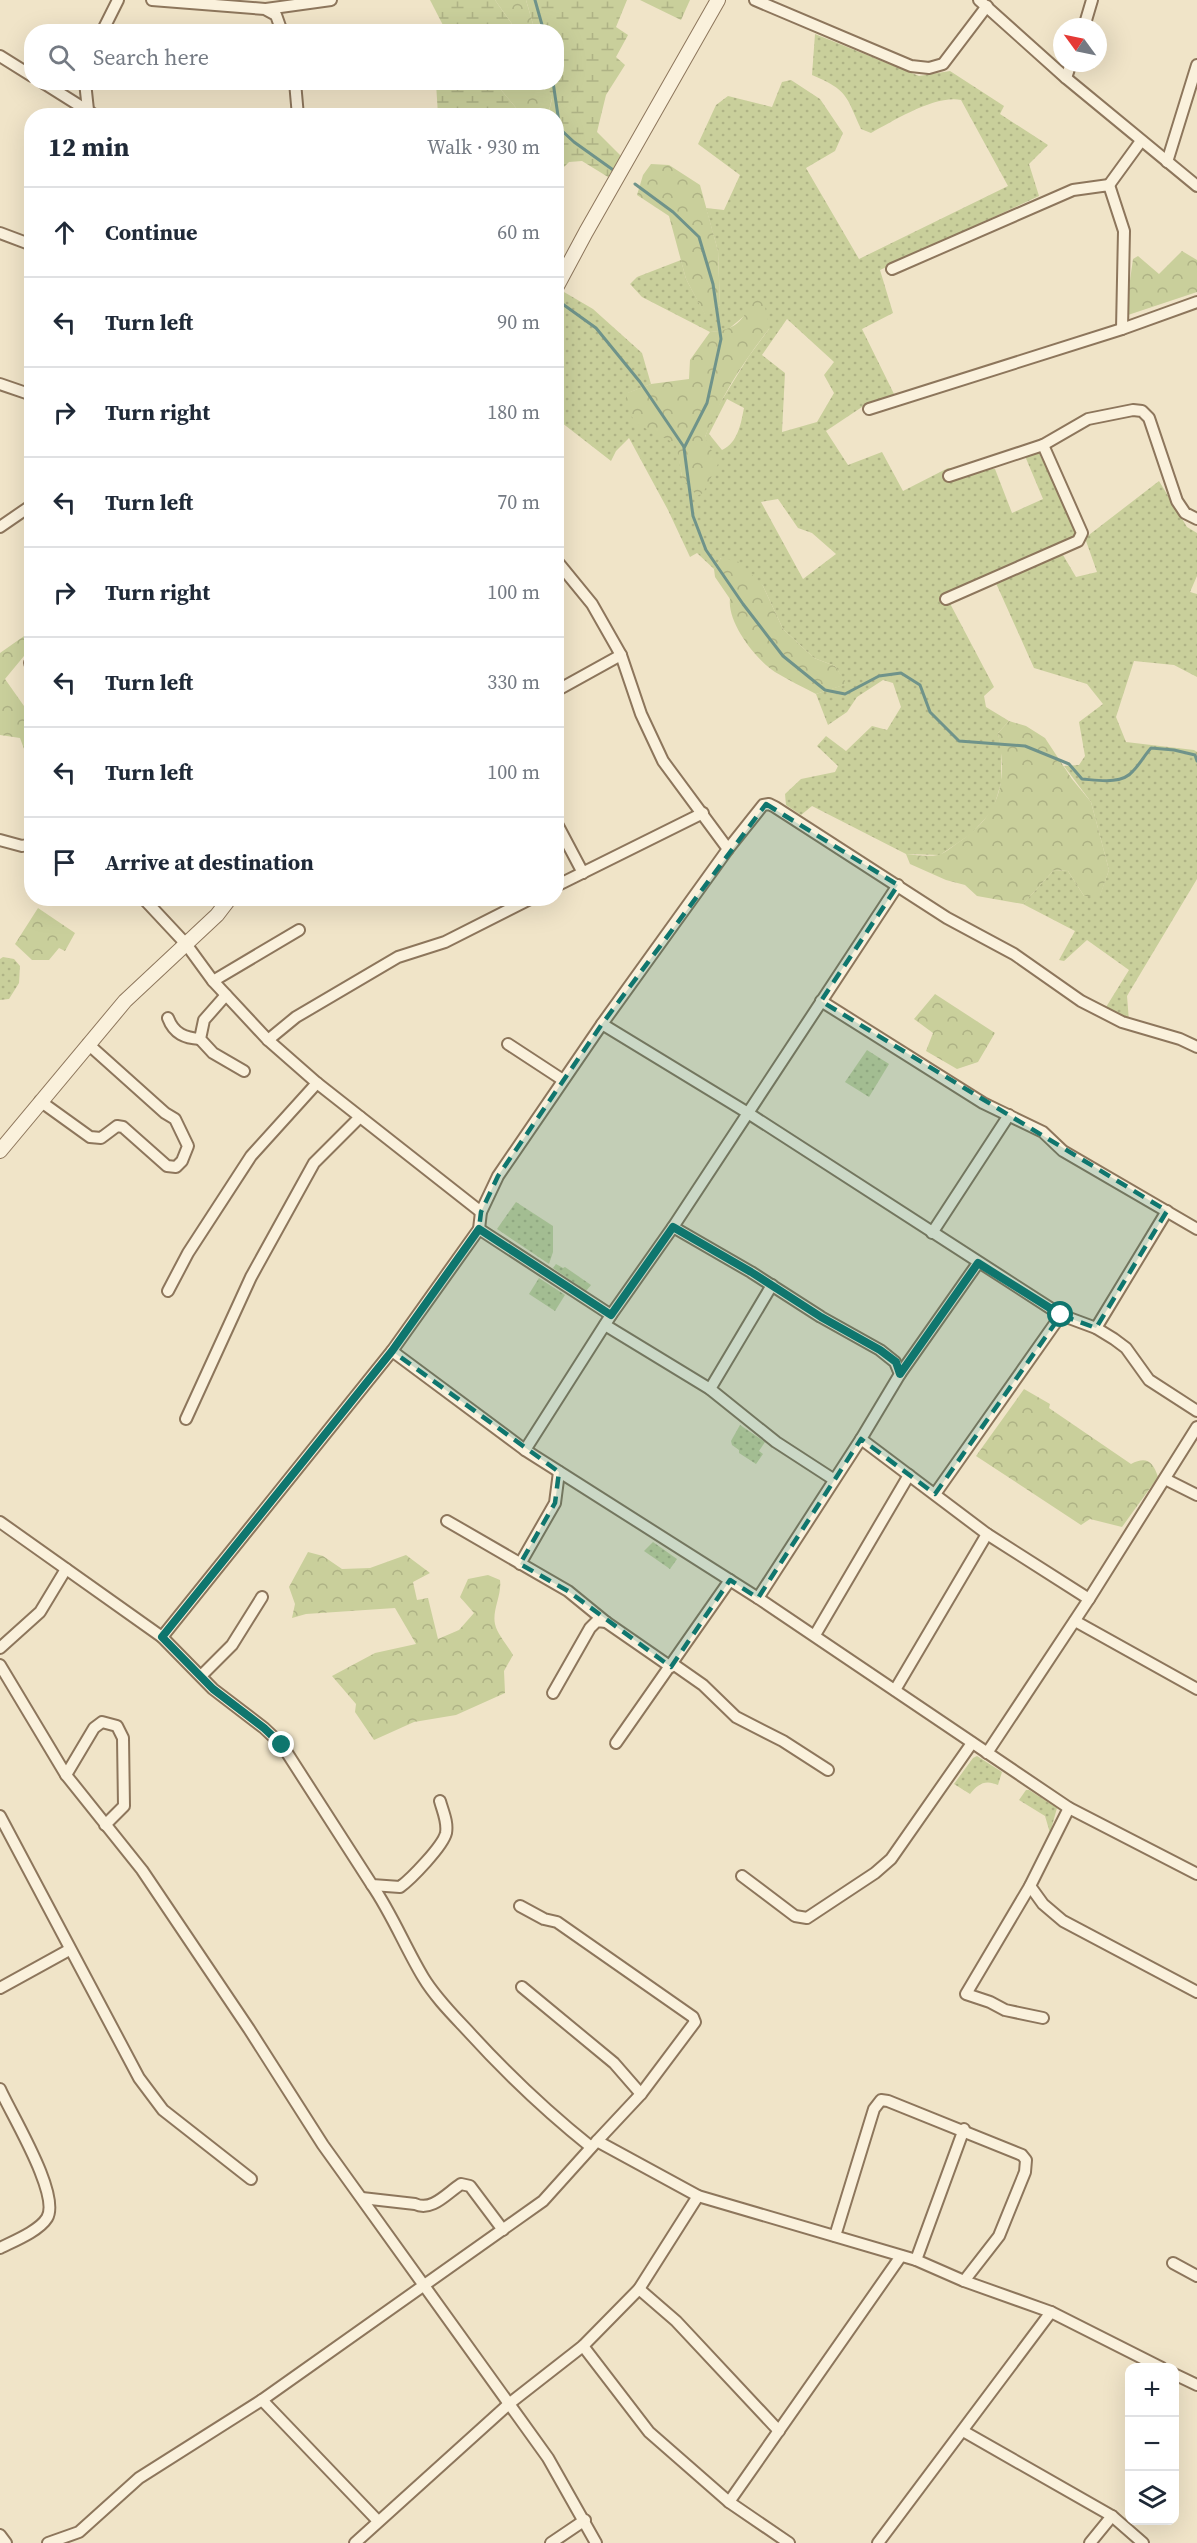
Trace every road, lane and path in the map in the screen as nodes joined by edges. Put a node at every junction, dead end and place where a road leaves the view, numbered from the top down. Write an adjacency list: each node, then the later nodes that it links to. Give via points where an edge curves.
1 (118, 0): 10 (street)
2 (152, 0): 8 (street)
3 (331, 0): 8 (street)
4 (718, 0): 30 (street)
5 (755, 0): 7 (street, via 911,66 929,68 943,64)
6 (1092, 0): 9 (street)
7 (983, 3): 16 (street)
8 (265, 9): 11 (street, via 276,15)
9 (1087, 18)
10 (106, 24)
11 (279, 24)
12 (1, 62): 14 (street)
13 (1197, 65): 24 (street)
14 (24, 72)
15 (1068, 72): 16 (street)
16 (1066, 78): 23 (street)
17 (55, 90): 20 (street)
18 (87, 90): 21 (street)
19 (296, 90): 22 (street)
20 (84, 108)
21 (91, 108)
22 (297, 108)
23 (1141, 141): 24 (street); 25 (street)
24 (1167, 162): 26 (street)
25 (1109, 184): 29 (street, via 1073,190); 32 (street, via 1124,231)
26 (1197, 186)
27 (0, 233): 28 (street)
28 (24, 242)
29 (892, 269)
30 (564, 274)
31 (1197, 302): 32 (street)
32 (1122, 329): 35 (street)
33 (0, 384): 34 (street)
34 (24, 392)
35 (869, 409)
36 (1043, 445): 37 (street); 39 (street, via 1088,419 1142,411 1149,418 1177,501 1185,513); 42 (street, via 1082,533 1078,541)
37 (949, 476)
38 (24, 511): 40 (street)
39 (1197, 519)
40 (0, 527)
41 (564, 570): 43 (street, via 592,604)
42 (946, 599)
43 (621, 655): 44 (street); 45 (street, via 640,714 659,754)
44 (564, 687)
45 (703, 813): 49 (street); 50 (street)
46 (564, 837): 50 (street)
47 (0, 840): 48 (street)
48 (24, 846)
49 (728, 849): 52 (street, via 759,808 769,804); 62 (street)
50 (583, 873): 51 (street)
51 (564, 882)
52 (898, 885): 60 (street); 67 (street, via 947,918 1014,954 1099,1012)
53 (150, 906): 57 (street)
54 (224, 906): 57 (street)
55 (516, 906): 64 (street, via 445,942 398,957 296,1017)
56 (299, 930): 58 (street)
57 (186, 944): 58 (street); 65 (street, via 146,979)
58 (213, 981): 59 (street)
59 (226, 995): 63 (street, via 204,1020); 64 (street)
60 (820, 1001): 72 (street); 73 (street, via 983,1103)
61 (168, 1018): 63 (street, via 175,1031)
62 (602, 1024): 69 (street); 72 (street)
63 (200, 1039): 68 (street, via 213,1053)
64 (268, 1040): 70 (street)
65 (88, 1044): 71 (street); 71 (street, via 175,1119 188,1146 182,1161 176,1167 167,1166 123,1127 117,1126 101,1138 90,1137)
66 (508, 1044): 69 (street)
67 (1197, 1047)
68 (244, 1071)
69 (564, 1080): 77 (street, via 498,1176)
70 (317, 1083): 74 (street); 84 (street, via 251,1156 188,1252)
71 (40, 1101): 75 (street)
72 (748, 1113): 78 (street); 81 (street)
73 (1009, 1115): 76 (street, via 1043,1132 1063,1151); 81 (street)
74 (360, 1117): 77 (street); 93 (street, via 314,1163 251,1277)
75 (0, 1151)
76 (1167, 1211): 80 (street); 88 (street)
77 (481, 1212): 79 (street)
78 (673, 1227): 83 (street); 85 (street)
79 (479, 1229): 85 (street); 89 (street)
80 (1197, 1229)
81 (932, 1233): 82 (street)
82 (978, 1263): 86 (street); 90 (street)
83 (772, 1286): 90 (street, via 880,1350 896,1362); 91 (street)
84 (168, 1292)
85 (611, 1315): 87 (street)
86 (1061, 1315): 88 (street); 101 (street)
87 (604, 1325): 91 (street); 96 (street)
88 (1096, 1328): 92 (street, via 1126,1348 1149,1380)
89 (392, 1351): 96 (street); 115 (street)
90 (900, 1374): 95 (street)
91 (710, 1389): 99 (street, via 776,1442)
92 (1197, 1411)
93 (186, 1419)
94 (1197, 1427): 100 (street)
95 (861, 1439): 98 (street); 99 (street)
96 (525, 1450): 97 (street)
97 (559, 1472): 106 (street, via 555,1503); 108 (street)
98 (909, 1475): 101 (street); 114 (street)
99 (833, 1479): 110 (street)
100 (1165, 1479): 102 (street); 111 (street)
101 (935, 1494): 105 (street)
102 (1197, 1495)
103 (447, 1521): 106 (street)
104 (0, 1522): 107 (street)
105 (987, 1534): 111 (street); 121 (street)
106 (520, 1564): 113 (street, via 568,1591)
107 (66, 1569): 115 (street); 116 (street, via 40,1612)
108 (730, 1580): 110 (street); 117 (street)
109 (262, 1598): 119 (street, via 232,1645)
110 (758, 1598): 114 (street)
111 (1089, 1599): 112 (street)
112 (1075, 1621): 120 (street); 125 (street)
113 (606, 1622): 117 (street); 122 (street, via 597,1621 590,1628)
114 (815, 1635): 121 (street)
115 (162, 1637): 119 (street)
116 (0, 1648)
117 (672, 1665): 123 (street); 126 (street, via 703,1685 736,1717)
118 (1, 1671): 127 (street)
119 (201, 1677): 134 (street, via 282,1745)
120 (1197, 1689)
121 (895, 1690): 124 (street)
122 (553, 1693)
123 (616, 1743)
124 (972, 1743): 125 (street); 133 (street, via 891,1859 807,1918 795,1916)
125 (987, 1753): 129 (street)
126 (828, 1770)
127 (66, 1775): 131 (street); 131 (street, via 94,1728 102,1722 117,1726 123,1738 124,1806)
128 (440, 1801): 134 (street, via 446,1821 445,1835 422,1866 400,1887)
129 (1069, 1808): 132 (street); 135 (street)
130 (0, 1816): 137 (street)
131 (105, 1825): 149 (street, via 142,1870)
132 (1197, 1874)
133 (742, 1876)
134 (372, 1885): 146 (street, via 423,1978 442,2003 540,2106)
135 (1030, 1886): 140 (street, via 1042,1904 1063,1921); 141 (street, via 966,1994 1005,2010)
136 (520, 1906): 143 (street, via 557,1922 693,2018 692,2028)
137 (69, 1950): 139 (street); 147 (street, via 139,2078 163,2110)
138 (522, 1987): 143 (street, via 614,2063)
139 (0, 1988)
140 (1197, 1992)
141 (1043, 2018)
142 (0, 2089): 144 (street)
143 (640, 2094): 146 (street)
144 (5, 2113): 152 (street, via 36,2159 51,2208 40,2225)
145 (964, 2129): 151 (street, via 888,2101 877,2103); 154 (street); 157 (street, via 1022,2155 1027,2166 996,2241)
146 (594, 2144): 148 (street); 150 (street, via 543,2201)
147 (251, 2179)
148 (699, 2196): 151 (street); 159 (street)
149 (362, 2198): 150 (street, via 423,2207 465,2184); 158 (street)
150 (503, 2230): 158 (street)
151 (835, 2236): 153 (street)
152 (0, 2248)
153 (901, 2256): 154 (street); 167 (street)
154 (916, 2260): 157 (street)
155 (1173, 2263): 156 (street)
156 (1197, 2276)
157 (964, 2282): 160 (street)
158 (424, 2286): 165 (street); 166 (street)
159 (639, 2289): 161 (street); 167 (street, via 676,2320)
160 (1051, 2312): 162 (street); 168 (street)
161 (583, 2346): 166 (street); 169 (street, via 649,2432)
162 (1154, 2363)
163 (1179, 2376): 164 (street)
164 (1195, 2381)
165 (262, 2400): 172 (street); 174 (street, via 139,2478)
166 (510, 2403): 171 (street); 172 (street)
167 (779, 2431): 169 (street)
168 (963, 2431): 170 (street); 181 (street)
169 (729, 2502): 180 (street)
170 (1112, 2516): 182 (street); 183 (street)
171 (585, 2520): 178 (street); 179 (street)
172 (378, 2521): 177 (street)
173 (0, 2535): 175 (street)
174 (79, 2538): 176 (street)
175 (6, 2543)
176 (48, 2543)
177 (355, 2543)
178 (551, 2543)
179 (596, 2543)
180 (789, 2543)
181 (878, 2543)
182 (1090, 2543)
183 (1143, 2543)

